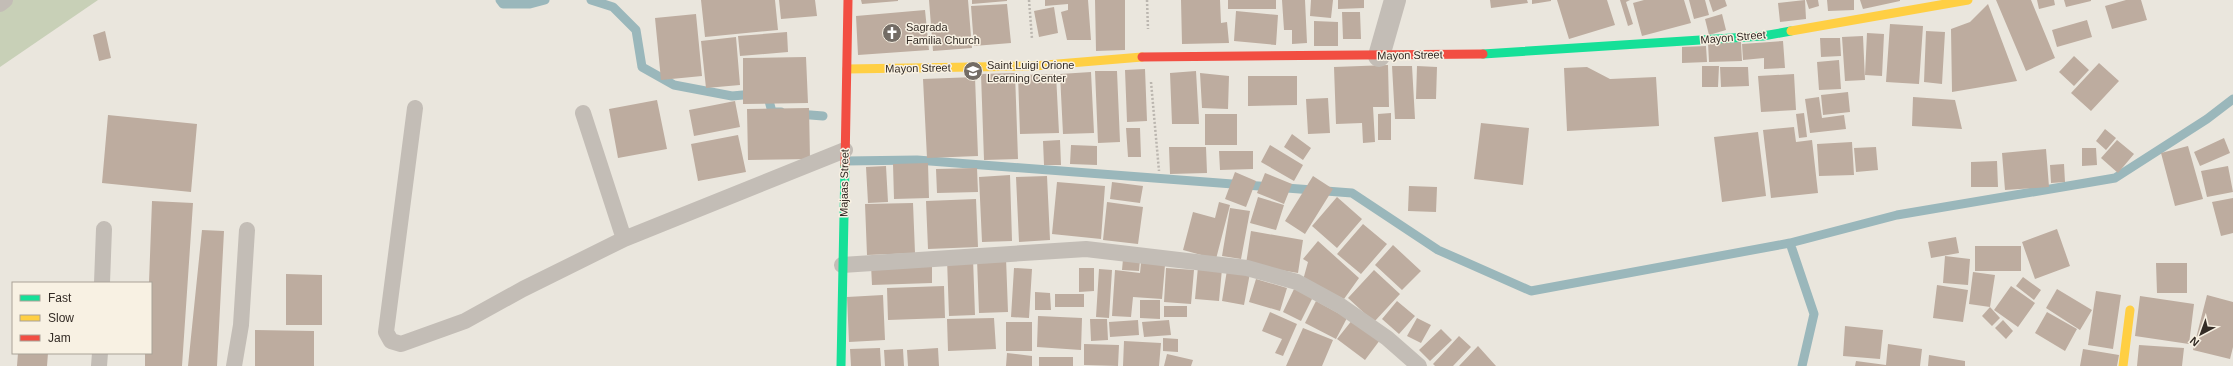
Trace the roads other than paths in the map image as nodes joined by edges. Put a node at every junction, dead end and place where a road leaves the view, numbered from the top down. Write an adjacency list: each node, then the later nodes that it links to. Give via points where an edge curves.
1 (5, 0): 5 (lane)
2 (848, 0): 7 (street, Majaas Street)
3 (1395, 0): 6 (street)
4 (1968, 0): 6 (street, Mayon Street, via 1763,36 1516,53)
5 (0, 4)
6 (1379, 56): 7 (street, Mayon Street, via 1149,56 1034,66)
7 (848, 69): 10 (street, Majaas Street)
8 (415, 108): 13 (lane, via 386,332 391,341 401,344 465,321)
9 (583, 113): 13 (lane)
10 (845, 150): 13 (lane); 14 (street, Majaas Street)
11 (104, 229): 15 (lane)
12 (246, 230): 19 (lane, via 241,325)
13 (624, 239)
14 (842, 265): 20 (street, Majaas Street); 21 (lane, via 1086,249 1247,268 1297,282 1341,306 1387,338)
15 (102, 282)
16 (2130, 310): 22 (street)
17 (100, 354): 18 (lane)
18 (99, 366)
19 (234, 366)
20 (842, 366)
21 (1419, 366)
22 (2123, 366)

